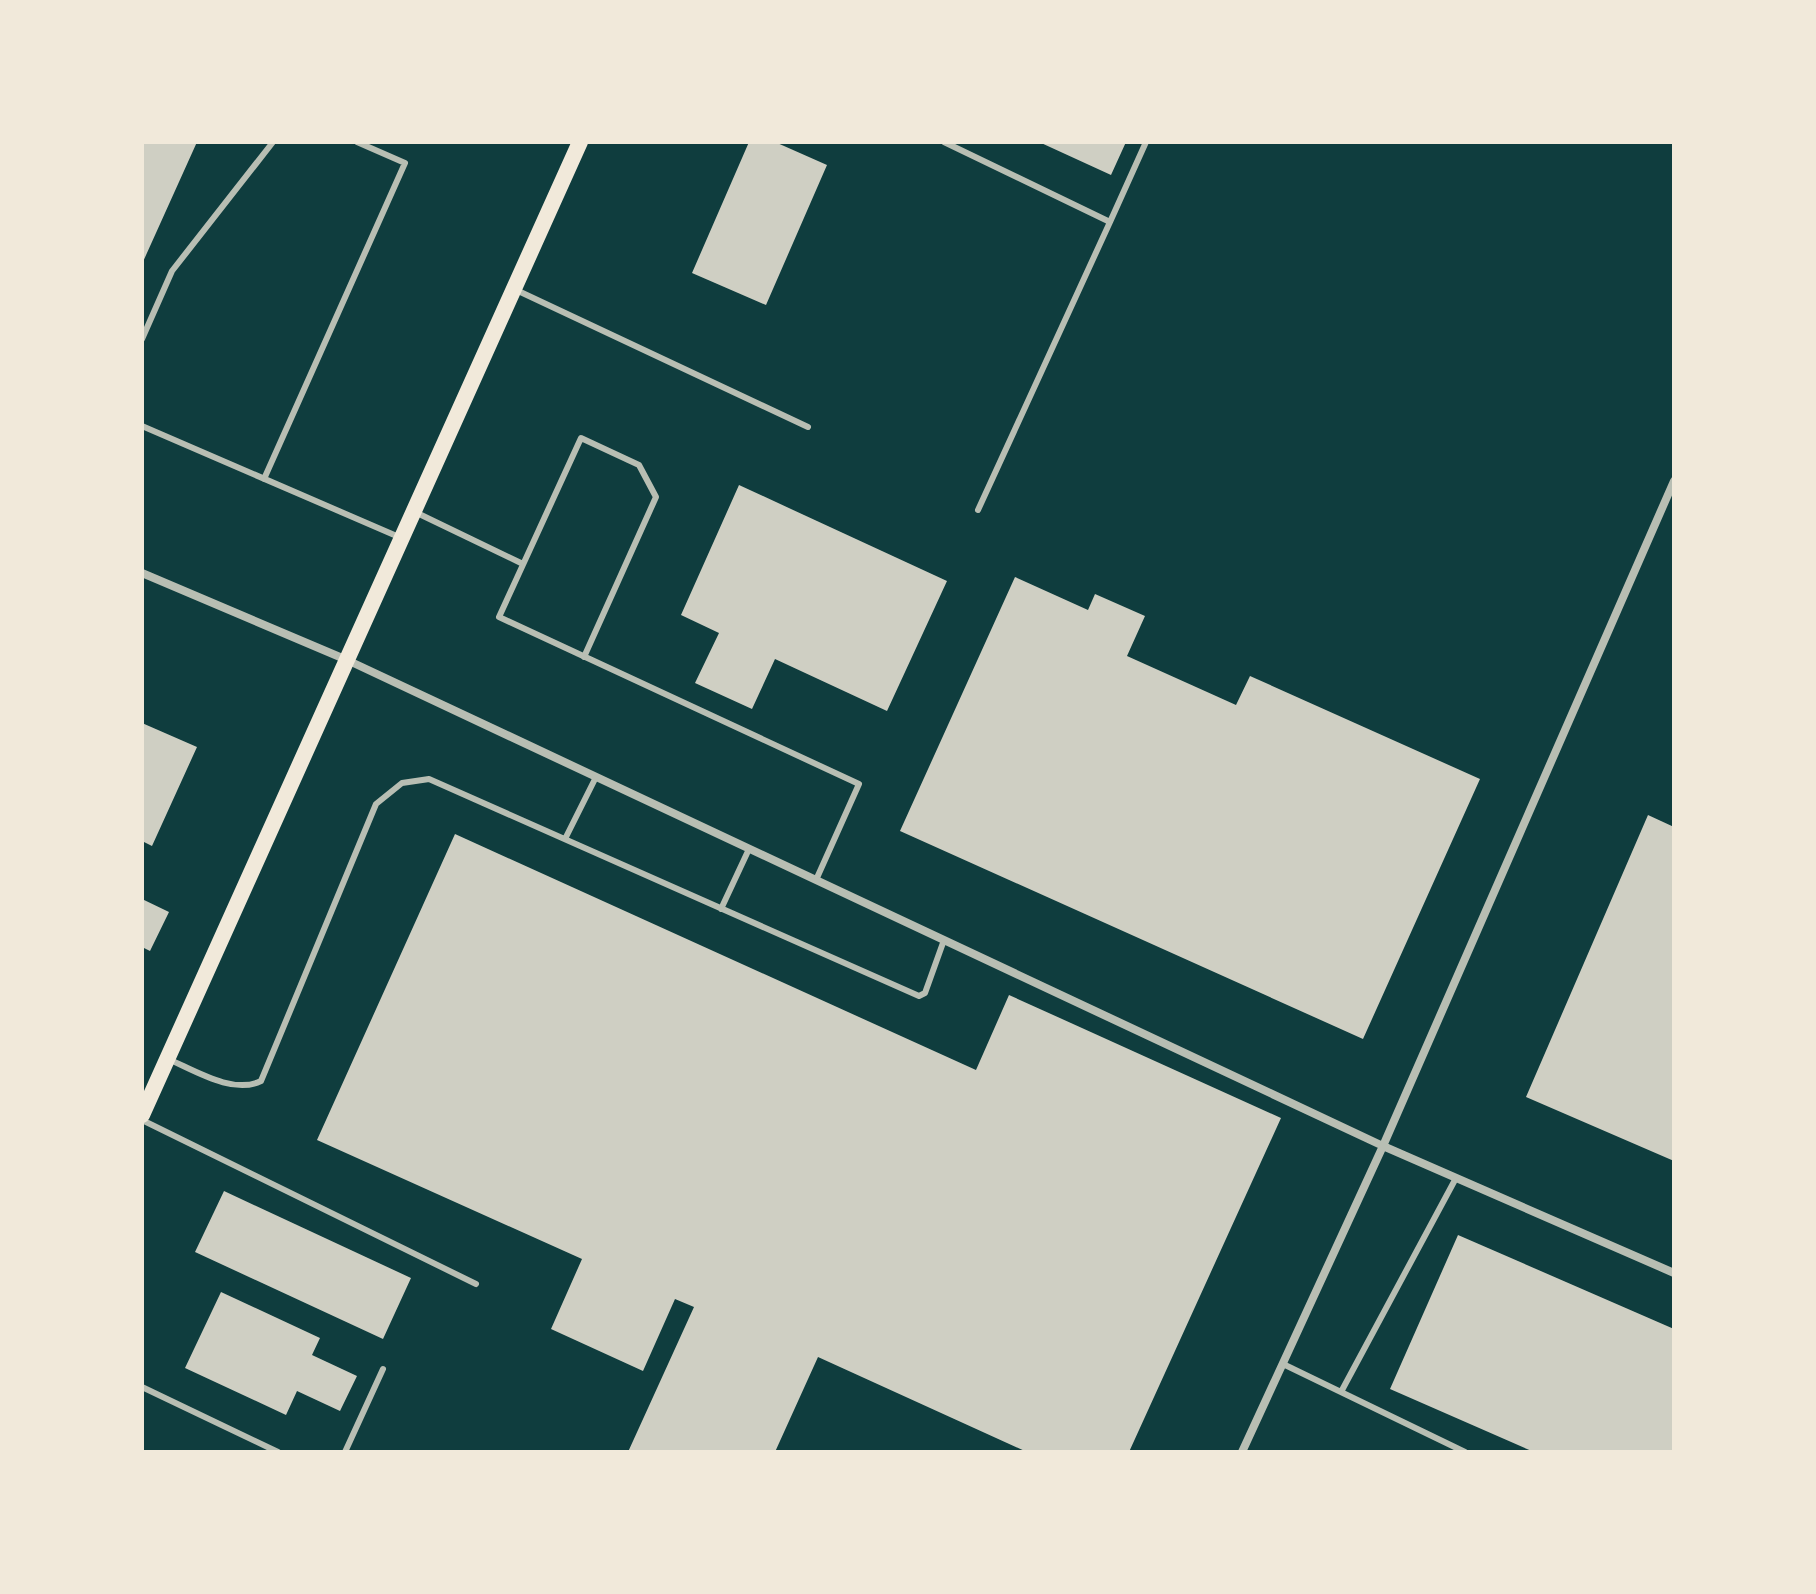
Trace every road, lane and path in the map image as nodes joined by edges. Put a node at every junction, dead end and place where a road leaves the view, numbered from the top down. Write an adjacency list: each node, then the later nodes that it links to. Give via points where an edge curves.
1 (273, 142): 8 (lane, via 172,271)
2 (357, 142): 11 (lane, via 405,163)
3 (580, 142): 7 (main road)
4 (944, 142): 6 (lane)
5 (1146, 142): 6 (lane)
6 (1110, 222): 13 (lane)
7 (514, 289): 10 (lane); 14 (main road)
8 (142, 339)
9 (142, 426): 11 (lane)
10 (808, 427)
11 (264, 479): 15 (lane)
12 (1674, 481): 28 (street)
13 (978, 510)
14 (414, 512): 15 (main road); 16 (lane)
15 (402, 539): 19 (main road)
16 (523, 564): 18 (lane, via 499,617); 18 (lane, via 581,438 639,465 656,497)
17 (142, 573): 19 (street)
18 (584, 657): 23 (lane, via 859,784)
19 (347, 660): 20 (street); 26 (main road)
20 (596, 777): 21 (lane); 22 (street)
21 (565, 839): 24 (lane); 26 (lane, via 429,779 402,783 376,804 261,1081 251,1086 229,1084)
22 (749, 849): 23 (street); 24 (lane)
23 (816, 880): 25 (street)
24 (721, 909): 25 (lane, via 919,996 925,993)
25 (944, 940): 28 (street)
26 (168, 1059): 27 (main road)
27 (142, 1118): 31 (lane)
28 (1383, 1146): 29 (street); 32 (street)
29 (1456, 1178): 30 (street); 35 (lane)
30 (1674, 1273)
31 (476, 1284)
32 (1283, 1364): 35 (lane); 38 (street)
33 (383, 1369): 37 (lane)
34 (142, 1387): 36 (lane)
35 (1341, 1392): 39 (lane)
36 (278, 1452)
37 (345, 1452)
38 (1242, 1452)
39 (1465, 1452)

